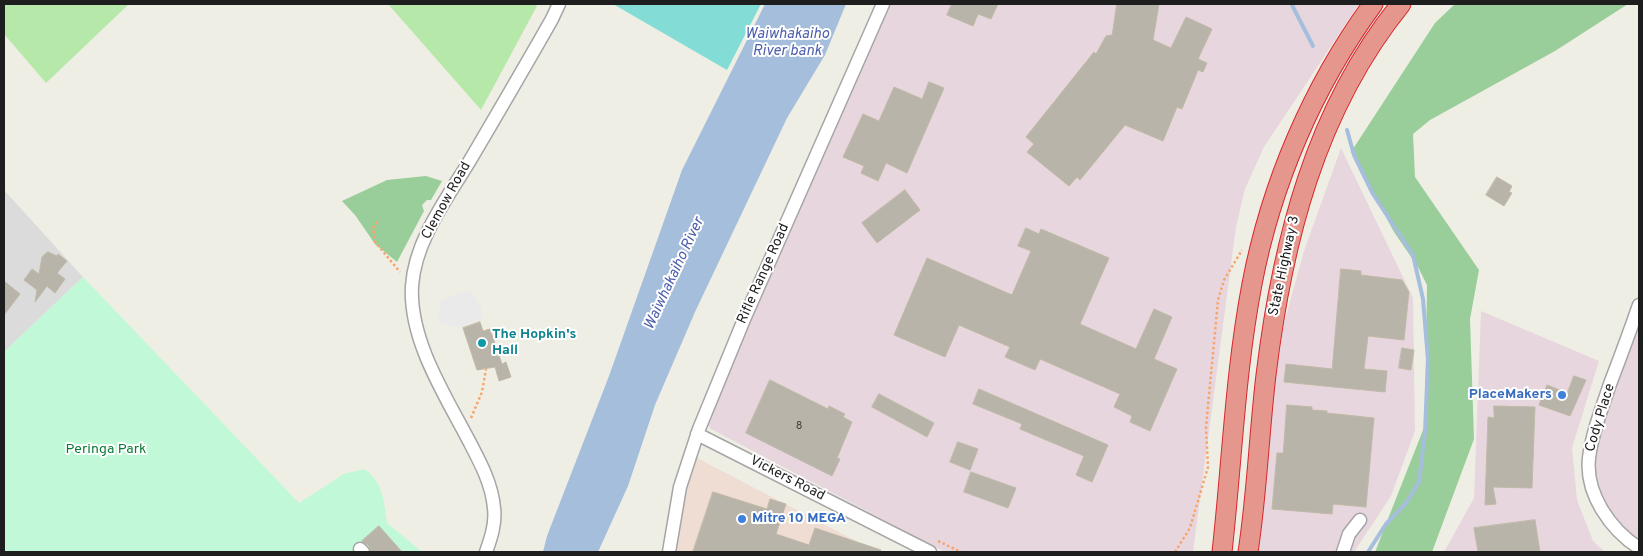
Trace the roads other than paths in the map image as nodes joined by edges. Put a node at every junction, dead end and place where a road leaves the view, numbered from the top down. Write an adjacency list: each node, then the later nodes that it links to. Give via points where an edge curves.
1 (559, 4): 10 (street, Clemow Road, via 429,230 414,269 412,303 422,343 491,490 495,508)
2 (884, 4): 6 (street, Rifle Range Road, via 745,316)
3 (1373, 4): 12 (highway, State Highway 3, via 1315,99 1268,216 1245,326)
4 (1401, 4): 13 (highway, State Highway 3, via 1350,81 1333,114 1291,229 1279,279 1266,376)
5 (1639, 304): 8 (street, Cody Place, via 1601,410 1588,461 1592,483 1609,522)
6 (697, 434): 9 (street, Vickers Road); 11 (street, Rifle Range Road, via 680,487)
7 (1360, 520): 14 (street, via 1349,534)
8 (1639, 548)
9 (925, 551)
10 (486, 552)
11 (669, 552)
12 (1222, 552)
13 (1248, 552)
14 (1342, 552)

